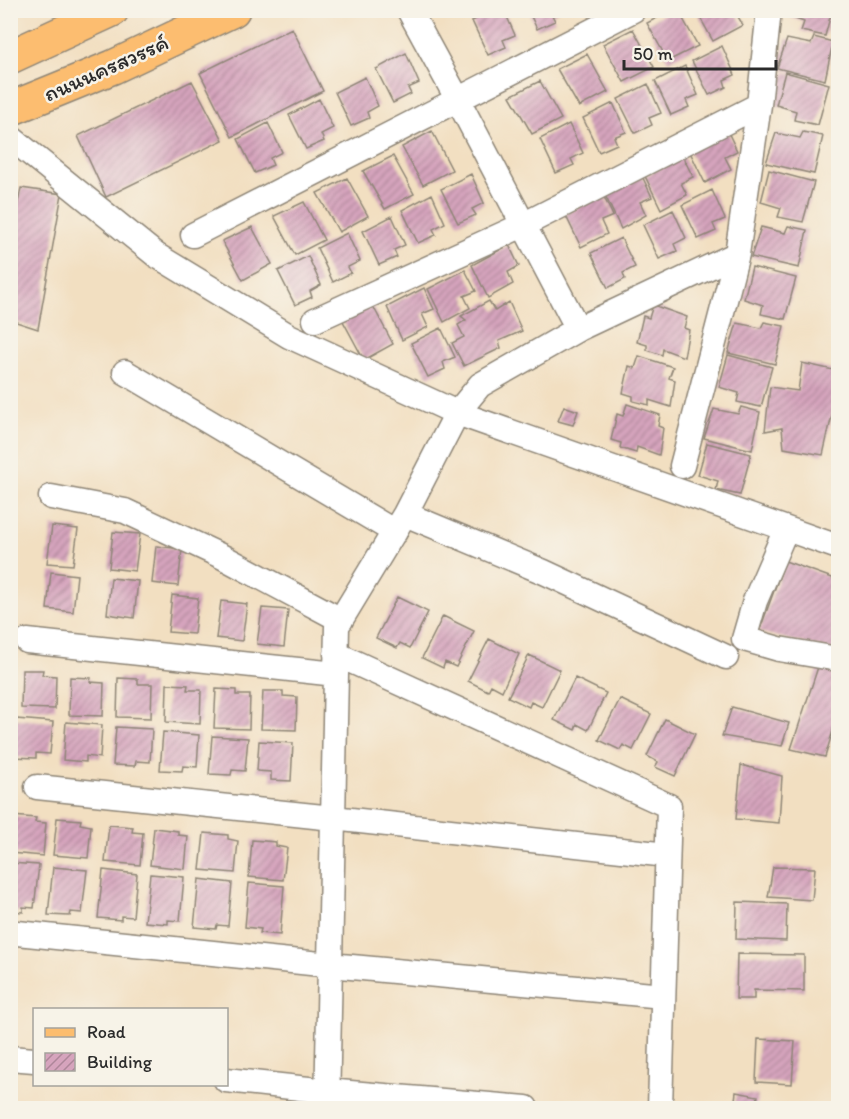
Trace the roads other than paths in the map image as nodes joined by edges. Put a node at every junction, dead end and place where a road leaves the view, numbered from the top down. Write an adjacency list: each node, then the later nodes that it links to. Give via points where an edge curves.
1 (233, 10): 7 (main road, ถนนนครสวรรค์)
2 (409, 10): 8 (street)
3 (633, 10): 8 (street)
4 (770, 10): 9 (street)
5 (101, 16): 6 (main road); 7 (main road)
6 (10, 57)
7 (113, 67): 10 (main road, ถนนนครสวรรค์)
8 (458, 100): 12 (street); 13 (street)
9 (759, 105): 12 (street); 14 (street)
10 (10, 109)
11 (10, 137): 18 (street, via 156,255 289,336)
12 (523, 225): 15 (street); 16 (street)
13 (193, 236)
14 (737, 254): 16 (street); 19 (street)
15 (315, 320)
16 (578, 329): 18 (street, via 480,385)
17 (125, 372): 21 (street)
18 (457, 413): 21 (street); 22 (street)
19 (682, 466)
20 (51, 497): 24 (street, via 125,512 222,556)
21 (400, 523): 24 (street); 26 (street, via 544,572)
22 (786, 529): 23 (street); 27 (street, via 755,601 744,639)
23 (838, 547)
24 (341, 620): 28 (street, via 337,626)
25 (27, 641): 28 (street)
26 (726, 657)
27 (838, 659)
28 (336, 664): 30 (street); 31 (street, via 669,806)
29 (38, 787): 30 (street)
30 (333, 818): 31 (street); 33 (street)
31 (668, 855): 34 (street)
32 (17, 933): 33 (street)
33 (330, 965): 34 (street); 38 (street)
34 (663, 996): 40 (street)
35 (10, 1058): 36 (street)
36 (33, 1060)
37 (228, 1080): 38 (street)
38 (327, 1100): 39 (street)
39 (526, 1108)
40 (660, 1108)

